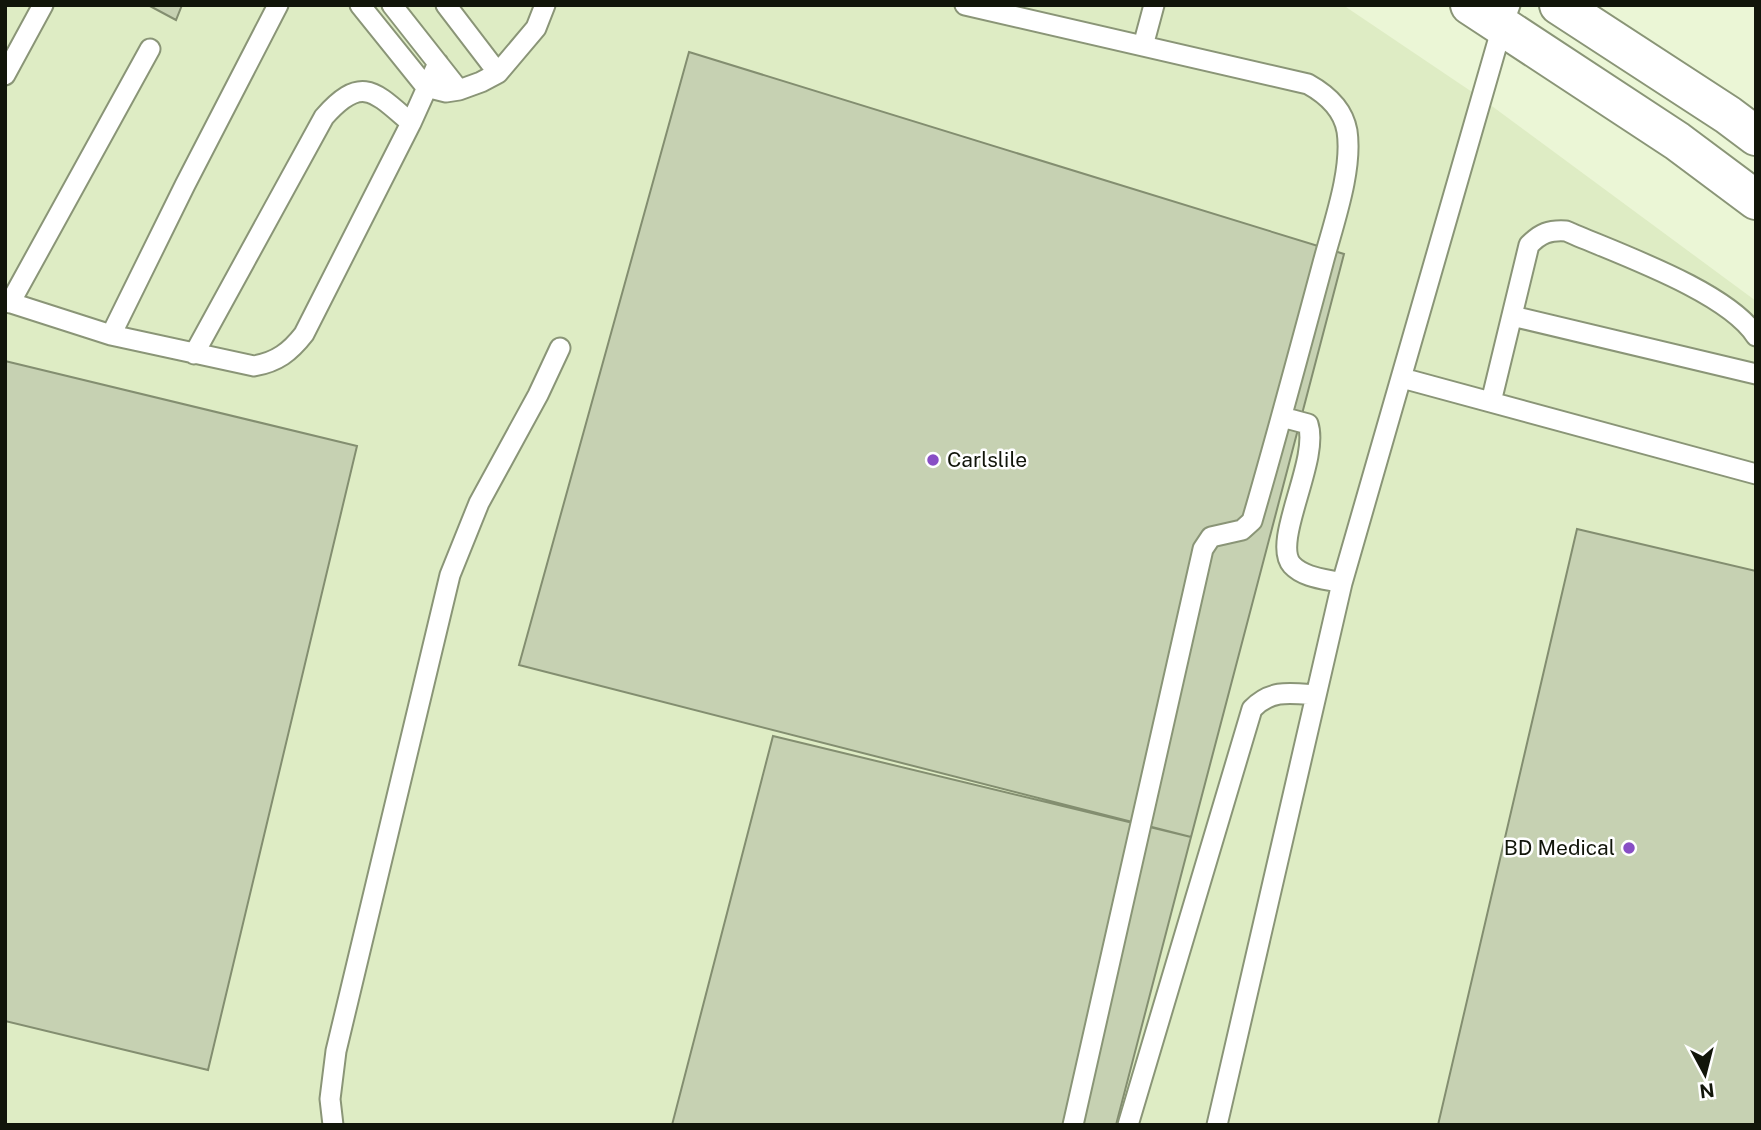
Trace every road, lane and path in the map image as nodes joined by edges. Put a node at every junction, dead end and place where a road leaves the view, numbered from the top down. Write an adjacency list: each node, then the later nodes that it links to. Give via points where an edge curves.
1 (43, 5): 16 (lane)
2 (278, 5): 24 (lane)
3 (360, 5): 17 (lane)
4 (392, 5): 14 (lane)
5 (446, 5): 15 (lane)
6 (545, 5): 15 (lane, via 536,28)
7 (965, 5): 12 (lane)
8 (1154, 5): 12 (lane)
9 (1470, 5): 11 (main road)
10 (1559, 5): 20 (main road)
11 (1506, 16): 21 (main road); 29 (lane)
12 (1143, 46): 31 (lane, via 1308,84 1326,94 1347,131 1346,176)
13 (150, 49): 22 (lane)
14 (438, 63): 17 (lane); 18 (lane)
15 (498, 73): 18 (lane)
16 (5, 75)
17 (426, 87): 18 (lane); 19 (lane)
18 (459, 90)
19 (411, 123): 27 (lane, via 304,334 290,352 254,366); 27 (lane, via 376,93 349,93 336,103 308,145)
20 (1756, 136)
21 (1756, 200)
22 (8, 302): 24 (lane)
23 (1512, 316): 25 (lane, via 1529,245 1550,230 1566,231 1692,286 1727,306); 28 (lane); 30 (lane)
24 (111, 334): 27 (lane)
25 (1756, 336)
26 (560, 348): 35 (lane, via 479,503 450,575 336,1051 330,1099)
27 (194, 354)
28 (1756, 374)
29 (1402, 378): 30 (lane); 33 (lane)
30 (1491, 402): 32 (lane)
31 (1282, 417): 33 (lane, via 1308,424 1311,431 1286,556 1304,574); 36 (lane, via 1252,521 1242,530 1211,537 1203,549)
32 (1756, 474)
33 (1342, 583): 34 (lane)
34 (1316, 695): 37 (lane, via 1272,694 1252,709); 38 (lane)
35 (334, 1125)
36 (1073, 1125)
37 (1128, 1125)
38 (1217, 1125)

